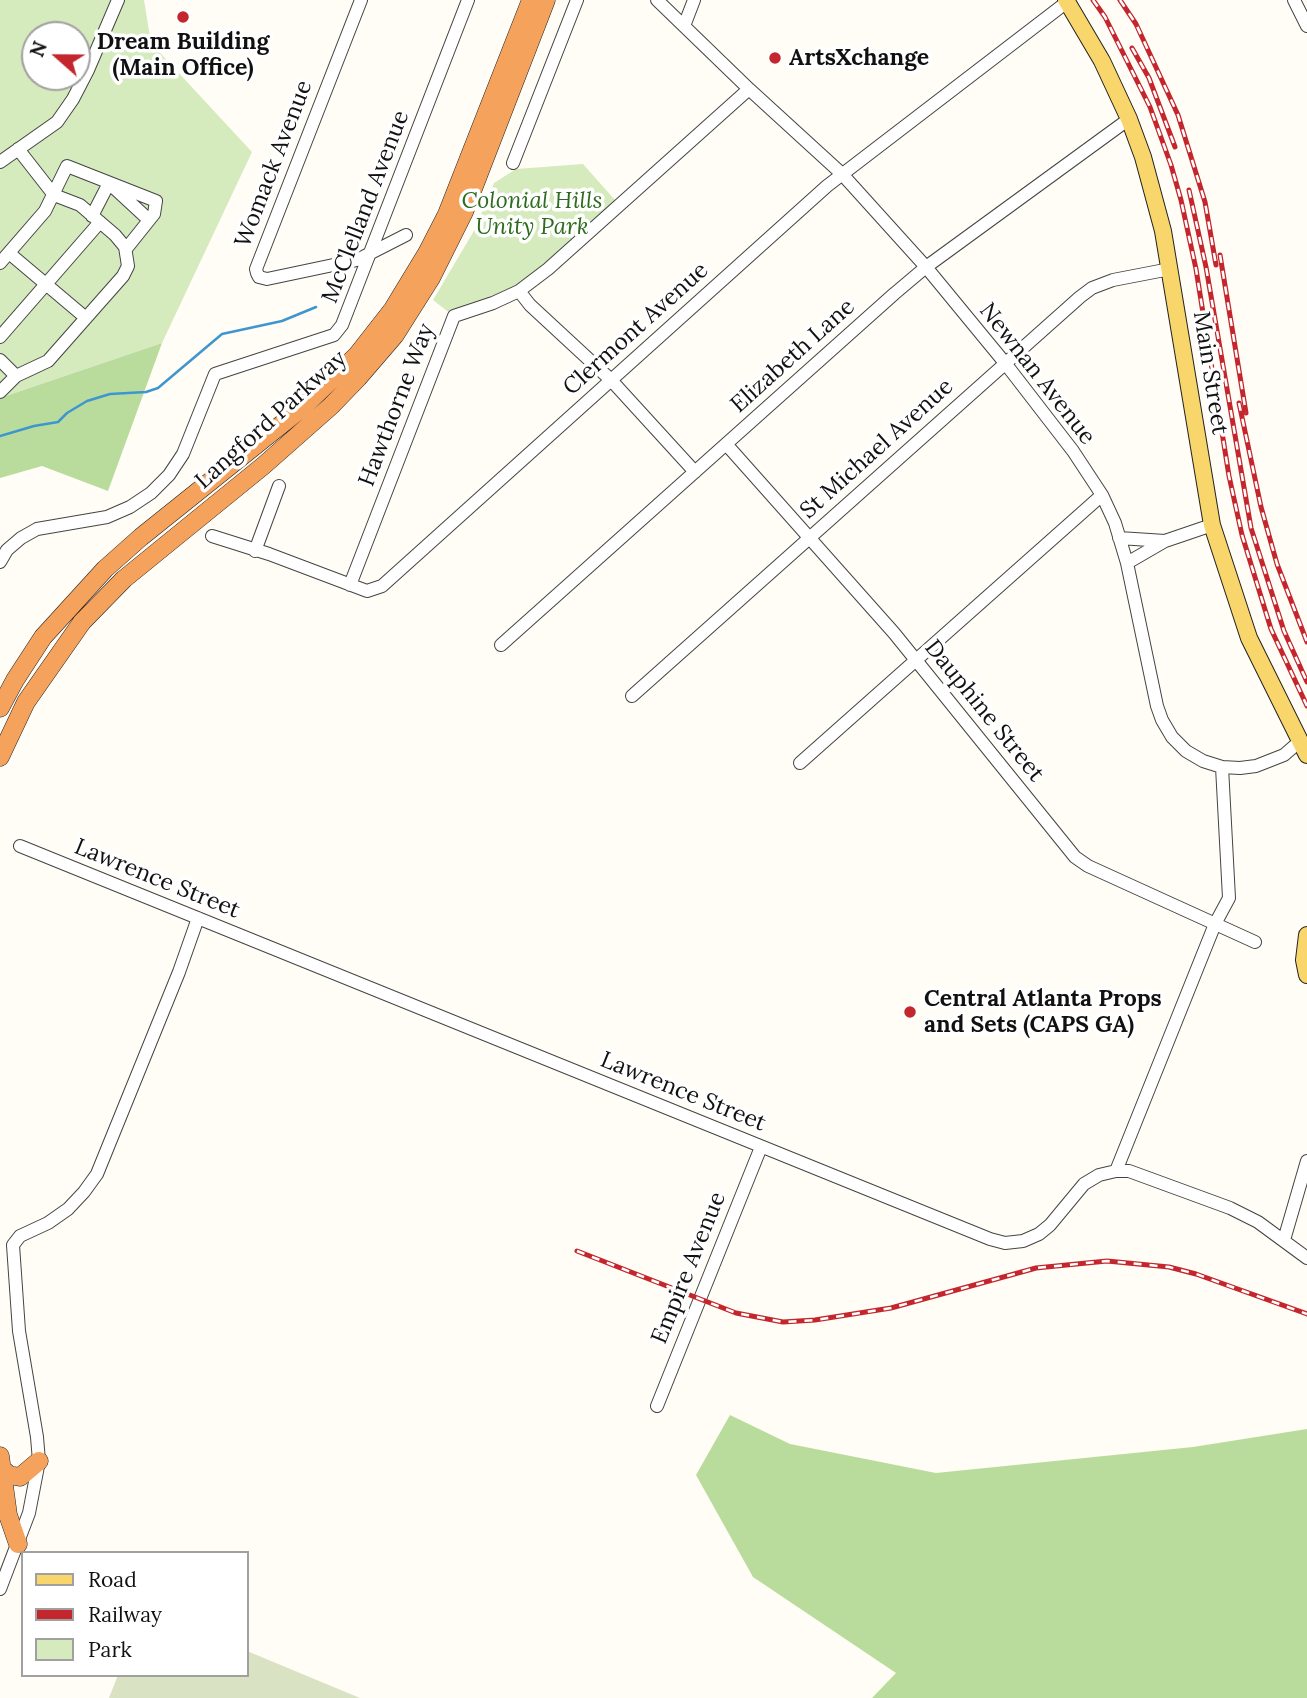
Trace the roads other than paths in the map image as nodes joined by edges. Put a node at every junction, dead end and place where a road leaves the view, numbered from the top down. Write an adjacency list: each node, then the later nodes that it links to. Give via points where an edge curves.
1 (118, 0): 15 (street, via 73,99 57,122)
2 (361, 0): 25 (street, Womack Avenue, via 256,268 259,277 267,279)
3 (468, 0): 25 (street, McClelland Avenue)
4 (531, 0): 54 (highway, Langford Parkway, via 447,214 393,310 357,355 302,408 105,569 43,637)
5 (546, 0): 56 (highway, Langford Parkway, via 464,212 431,278 395,335 331,406 124,579 82,622 26,702)
6 (577, 0): 17 (street)
7 (657, 0): 11 (street, Newnan Avenue)
8 (694, 0): 11 (street)
9 (1294, 0): 12 (street)
10 (1066, 1): 14 (main road, Main Street); 18 (street, Clermont Avenue)
11 (684, 26): 13 (street, Newnan Avenue)
12 (1307, 26)
13 (748, 89): 18 (street, Newnan Avenue); 30 (street, Hawthorne Way)
14 (1129, 119): 27 (street, Elizabeth Lane); 28 (main road, Main Street, via 1155,196)
15 (18, 149): 16 (street); 20 (street)
16 (0, 162)
17 (513, 163)
18 (842, 174): 27 (street, Newnan Avenue); 36 (street, Clermont Avenue)
19 (109, 183): 20 (street, via 67,166); 21 (street); 22 (street); 22 (street, via 156,201)
20 (54, 195): 21 (street, via 80,205); 26 (street)
21 (96, 219): 24 (street); 29 (street)
22 (149, 220): 24 (street)
23 (406, 235): 25 (street)
24 (125, 249): 31 (street, via 127,270)
25 (370, 254): 48 (street, McClelland Avenue, via 334,335 215,374 183,454 151,493 107,517 37,529 21,538)
26 (4, 258): 29 (street)
27 (926, 267): 34 (street, Newnan Avenue); 38 (street, Elizabeth Lane)
28 (1170, 269): 34 (street, St Michael Avenue, via 1092,288); 42 (main road, Main Street)
29 (47, 285): 31 (street); 32 (street)
30 (519, 291): 36 (street); 50 (street, Hawthorne Way, via 454,316)
31 (86, 318): 35 (street, via 48,361)
32 (0, 337)
33 (0, 360): 35 (street)
34 (1005, 363): 41 (street, Newnan Avenue); 44 (street, St Michael Avenue)
35 (16, 376): 37 (street)
36 (611, 380): 39 (street); 50 (street, Clermont Avenue, via 382,586 368,591)
37 (0, 392)
38 (726, 444): 39 (street, Elizabeth Lane); 44 (street, Dauphine Street)
39 (695, 472): 51 (street, Elizabeth Lane)
40 (279, 486): 47 (street)
41 (1102, 495): 45 (street, Newnan Avenue); 52 (street)
42 (1212, 525): 46 (street); 55 (main road, Main Street, via 1249,638)
43 (212, 537): 47 (street, Clermont Avenue)
44 (809, 538): 52 (street, Dauphine Street); 53 (street, St Michael Avenue)
45 (1119, 538): 46 (street); 49 (street, Newnan Avenue)
46 (1165, 541): 49 (street)
47 (255, 551): 50 (street, Clermont Avenue)
48 (0, 562)
49 (1127, 563): 58 (street, Newnan Avenue, via 1162,720 1186,751)
50 (350, 585)
51 (501, 645)
52 (915, 659): 57 (street); 61 (street, Dauphine Street, via 1075,857)
53 (632, 696)
54 (0, 708)
55 (1303, 748): 58 (street, Newnan Avenue, via 1256,766)
56 (0, 757)
57 (800, 763)
58 (1222, 767): 61 (street, via 1229,898)
59 (20, 846): 60 (street, Lawrence Street)
60 (198, 918): 65 (street, Lawrence Street); 71 (street, via 97,1174 68,1209 20,1236 13,1245 19,1331)
61 (1215, 924): 63 (street, Dauphine Street); 67 (street)
62 (1307, 935): 64 (main road)
63 (1255, 942)
64 (1307, 975)
65 (761, 1147): 67 (street, Lawrence Street, via 1004,1243 1039,1234 1084,1184); 70 (street, Empire Avenue)
66 (1307, 1161): 68 (street)
67 (1116, 1171): 68 (street, via 1141,1173 1230,1208)
68 (1284, 1240): 69 (street)
69 (1307, 1258)
70 (657, 1406)
71 (38, 1461): 72 (highway, via 20,1477 9,1475); 73 (street, via 35,1491)
72 (1, 1462): 73 (highway, via 8,1515)
73 (18, 1544): 74 (street)
74 (0, 1589)

